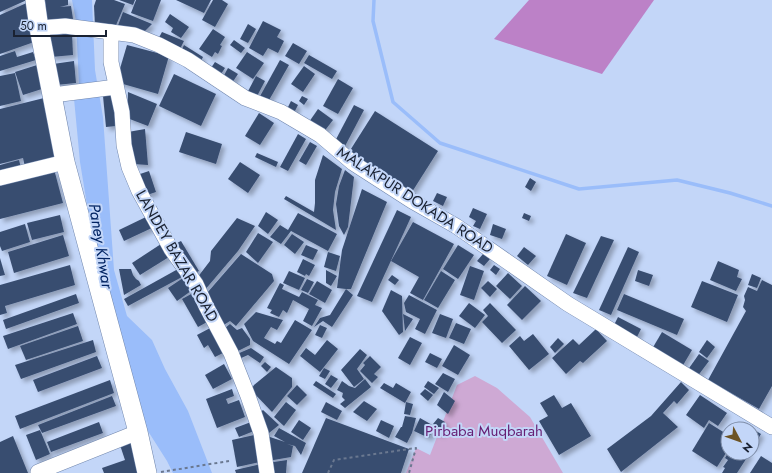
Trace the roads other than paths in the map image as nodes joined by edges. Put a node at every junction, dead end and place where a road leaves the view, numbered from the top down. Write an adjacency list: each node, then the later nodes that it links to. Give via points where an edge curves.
1 (35, 0): 2 (main road)
2 (39, 28): 3 (street, MALAKPUR DOKADA ROAD, via 65,26); 5 (main road)
3 (106, 31): 4 (street, LANDEY BAZAR ROAD); 8 (street, MALAKPUR DOKADA ROAD, via 134,36 159,45 188,60 245,98 281,112 320,135 353,163 456,226 568,304)
4 (116, 87): 5 (street); 12 (street, LANDEY BAZAR ROAD, via 122,112 124,145 139,191 172,249 196,284 231,353 261,433)
5 (53, 95): 6 (main road)
6 (65, 162): 7 (street); 9 (main road)
7 (0, 178)
8 (772, 427)
9 (138, 432): 10 (street); 11 (main road)
10 (38, 472)
11 (155, 472)
12 (267, 473)

